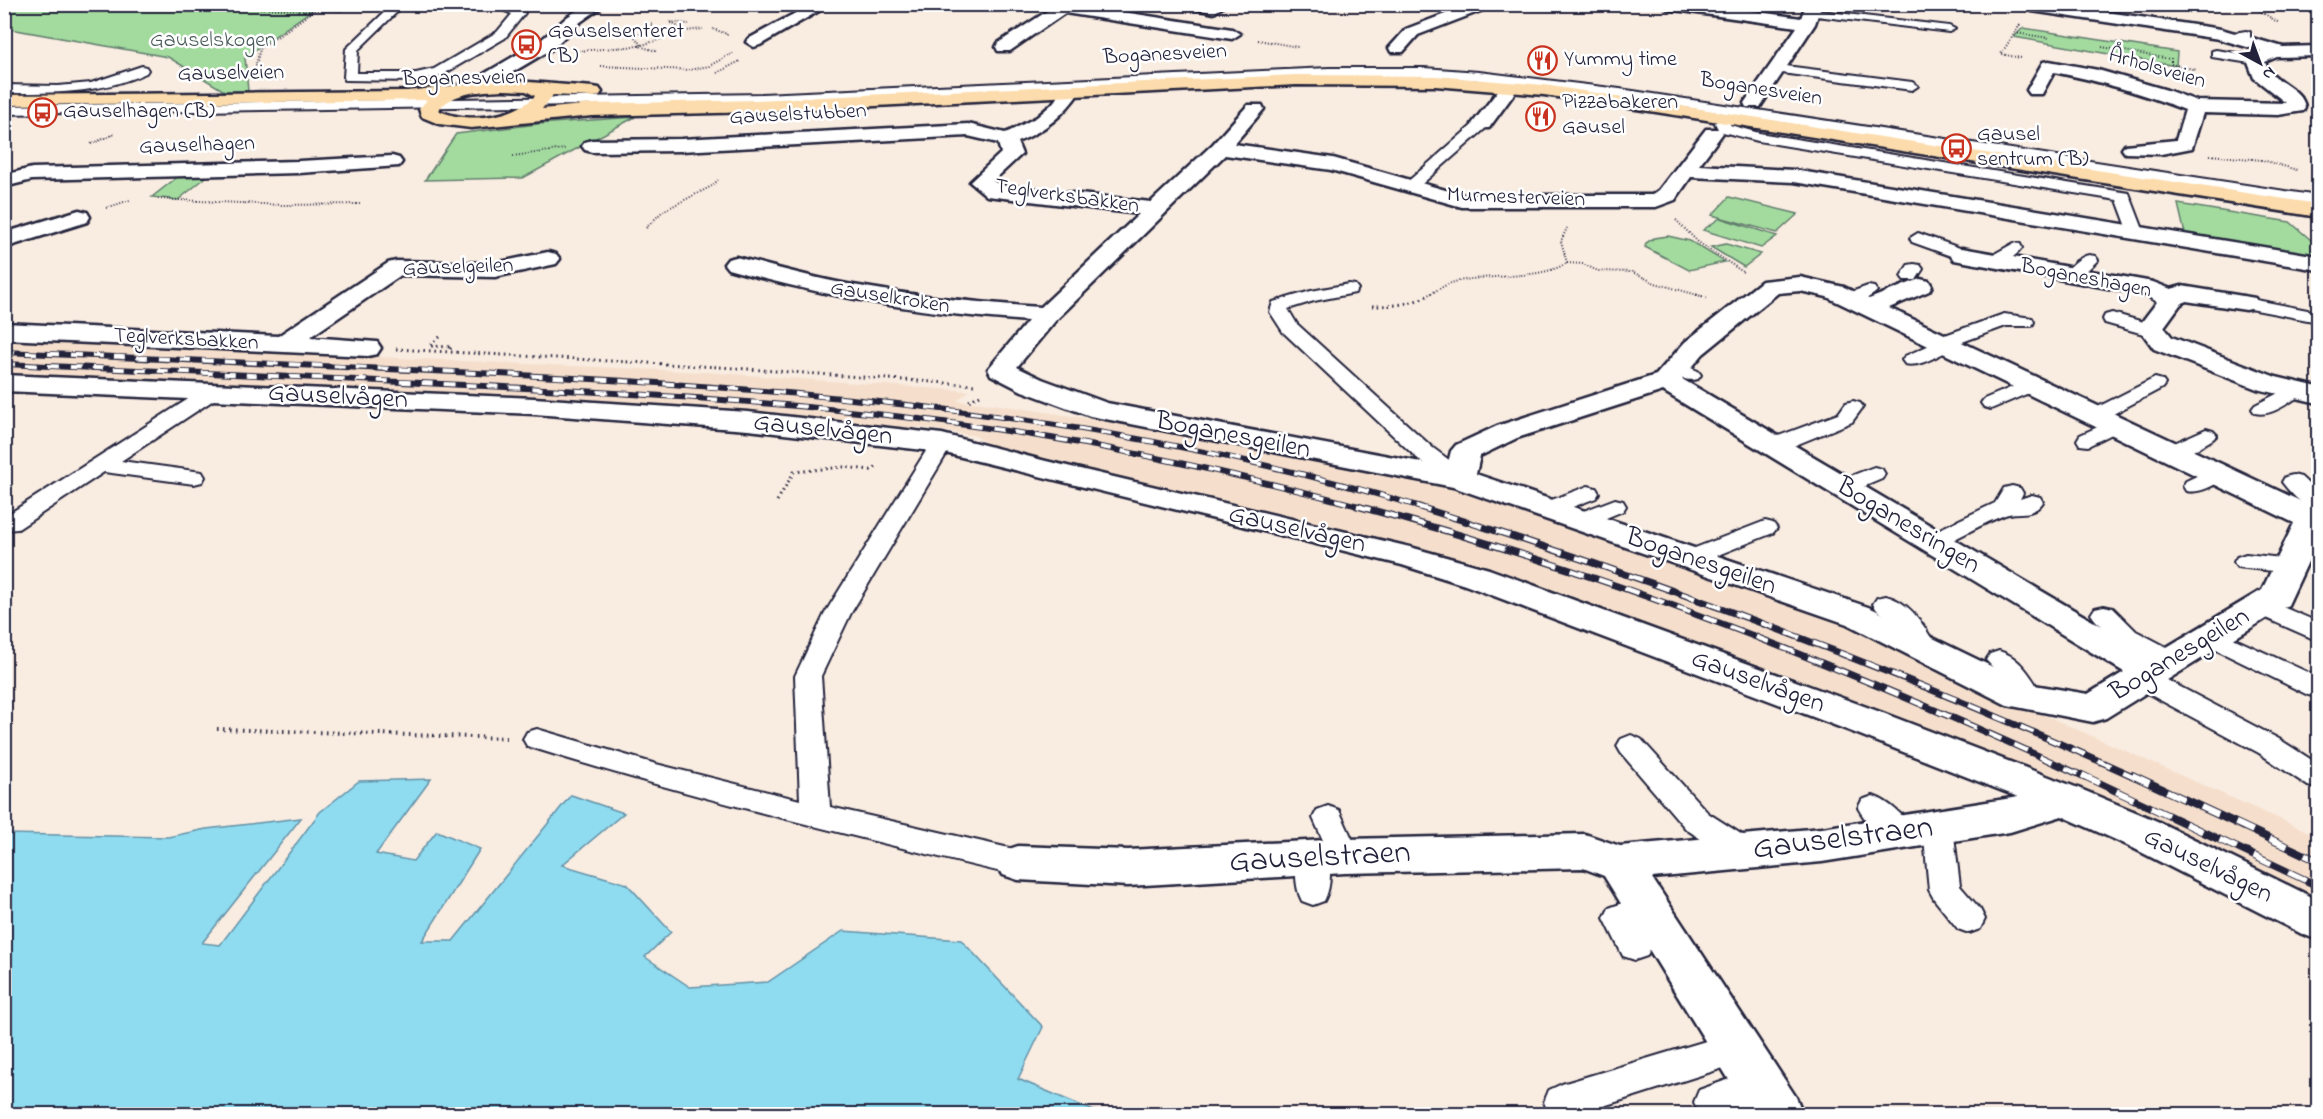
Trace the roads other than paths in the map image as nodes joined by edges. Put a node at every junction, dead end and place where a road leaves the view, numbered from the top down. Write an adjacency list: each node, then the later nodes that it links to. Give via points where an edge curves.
1 (599, 4): 15 (street)
2 (701, 4): 10 (lane)
3 (824, 4): 19 (street)
4 (1040, 4): 13 (street)
5 (1192, 4): 6 (street, via 1214,8)
6 (1220, 4)
7 (1486, 4): 22 (street, via 1412,32)
8 (1668, 4): 16 (street)
9 (505, 6): 12 (lane, via 519,13 501,34 438,72 416,77 350,77 352,49)
10 (714, 6)
11 (2032, 6): 14 (street)
12 (396, 8)
13 (1062, 8): 18 (street); 21 (street)
14 (2062, 10): 24 (street, via 2150,26 2239,36)
15 (575, 12): 20 (street)
16 (1811, 14): 17 (lane); 27 (street)
17 (1949, 29)
18 (1232, 34)
19 (754, 42)
20 (546, 45): 32 (street); 35 (street, via 530,72)
21 (1004, 47)
22 (1397, 48)
23 (2319, 51): 24 (street)
24 (2283, 52): 26 (street, via 2259,57)
25 (2220, 58): 26 (lane)
26 (2257, 64): 38 (street, Årholsveien, via 2260,74 2295,101 2295,107 2278,110)
27 (1778, 69): 29 (lane); 37 (street)
28 (142, 70): 31 (lane, via 91,89)
29 (1912, 86)
30 (1510, 87): 33 (main road, Boganesveien, via 1340,79); 44 (street); 45 (main road, Boganesveien)
31 (4, 89)
32 (465, 90): 35 (main road, Gauselveien, via 503,85); 36 (main road, Gauselveien, via 407,96); 41 (main road)
33 (1072, 90): 42 (main road, Boganesveien, via 569,111); 46 (street, Teglverksbakken, via 1067,101 1036,128)
34 (2036, 90): 38 (street, Årholsveien, via 2049,66 2092,74)
35 (536, 92): 37 (main road, Boganesveien, via 697,91 1369,64 1572,77); 41 (lane, Boganesveien); 42 (main road, via 531,109); 55 (lane, Boganesveien, via 762,98 1317,72 1424,72 1620,93)
36 (4, 100)
37 (1753, 104): 54 (main road, Boganesveien)
38 (2195, 106): 49 (street, via 2188,140 2182,146)
39 (4, 110): 41 (lane, Boganesveien)
40 (1255, 110): 48 (street, Teglverksbakken)
41 (433, 111): 42 (main road, Gauselveien, via 459,122); 43 (main road, Gauselveien)
42 (495, 120)
43 (4, 121)
44 (1482, 124): 53 (lane)
45 (1720, 126): 51 (street); 57 (main road, Boganesveien); 59 (lane, via 1722,123 1724,128 1758,137 2124,196)
46 (1006, 139): 47 (street, Gauselstubben, via 968,130); 56 (street, Teglverksbakken, via 1012,154 980,182 995,191)
47 (592, 146)
48 (1220, 148): 53 (street, Murmesterveien, via 1333,164); 56 (street, Teglverksbakken)
49 (2132, 149)
50 (392, 162): 52 (street, Gauselhagen)
51 (1685, 171): 53 (street, Murmesterveien, via 1667,195 1656,201 1462,201); 59 (street, via 1794,176)
52 (10, 176)
53 (1410, 187)
54 (2319, 192)
55 (2319, 201)
56 (1154, 210): 72 (street, Teglverksbakken)
57 (2319, 211)
58 (79, 217): 61 (street)
59 (2136, 232): 64 (street)
60 (1918, 238): 62 (lane)
61 (4, 241)
62 (1962, 255): 70 (street, Boganeshagen, via 2004,254 2089,271 2153,289)
63 (548, 259): 79 (street, Gauselgeilen, via 495,270 396,268)
64 (2319, 263)
65 (736, 264): 72 (street, Gauselkroken, via 870,297)
66 (1915, 277): 69 (street)
67 (1349, 289): 99 (lane, via 1290,301 1279,306 1279,312 1290,328 1425,453)
68 (2241, 296): 70 (street, via 2182,293); 71 (lane); 73 (lane)
69 (1856, 297): 78 (street); 83 (street, via 1800,284 1771,286 1694,348)
70 (2171, 300): 77 (street, Boganeshagen, via 2151,327)
71 (2293, 304)
72 (1047, 315): 82 (street, Teglverksbakken)
73 (2319, 317)
74 (2112, 319): 77 (lane)
75 (2025, 322): 78 (lane, via 2004,317)
76 (4, 331): 79 (street, Teglverksbakken)
77 (2154, 331): 88 (street, Boganeshagen, via 2163,343 2267,383)
78 (1942, 339): 81 (lane); 84 (street)
79 (282, 345): 80 (street, Teglverksbakken)
80 (368, 348)
81 (1912, 360)
82 (1001, 369): 99 (street, Boganesgeilen, via 1032,386 1100,410)
83 (1678, 375): 95 (street, Boganesringen); 99 (street, via 1508,432 1467,451)
84 (2030, 382): 89 (lane); 92 (street)
85 (4, 383): 87 (street, Gauselvågen)
86 (2155, 384): 92 (lane)
87 (214, 391): 94 (street, Gauselvågen, via 748,421); 97 (lane)
88 (2307, 392): 90 (lane)
89 (1992, 403)
90 (2262, 409)
91 (1846, 415): 95 (lane)
92 (2098, 427): 96 (street)
93 (2206, 435): 96 (lane)
94 (942, 443): 125 (street, Gauselvågen, via 1410,557 1477,577); 126 (lane, via 838,613 808,676)
95 (1773, 446): 107 (street, Boganesringen, via 1862,487)
96 (2171, 453): 104 (street, via 2205,480)
97 (100, 465): 98 (lane); 105 (lane)
98 (194, 477)
99 (1460, 479): 103 (street, Boganesgeilen, via 1549,509)
100 (2293, 482): 104 (lane)
101 (2016, 501): 107 (lane)
102 (1615, 506): 103 (lane)
103 (1585, 507): 108 (street, Boganesgeilen)
104 (2316, 512): 110 (street, Boganesgeilen)
105 (10, 524)
106 (1765, 528): 108 (lane)
107 (1932, 541): 118 (street, Boganesringen, via 2028,588)
108 (1690, 558): 116 (street, Boganesgeilen, via 1859,616)
109 (2246, 562): 110 (lane)
110 (2290, 565): 112 (street, Boganesgeilen, via 2276,597)
111 (1887, 604): 116 (lane, via 1907,619)
112 (2261, 606): 114 (lane); 115 (street, Boganesgeilen)
113 (2104, 614): 118 (lane)
114 (2319, 632)
115 (2204, 640): 118 (street, Boganesgeilen); 119 (lane); 120 (lane)
116 (1925, 649): 121 (street, Boganesgeilen)
117 (1999, 660): 121 (lane)
118 (2154, 670): 121 (street, Boganesgeilen, via 2093,708); 124 (lane)
119 (2252, 673)
120 (2319, 688)
121 (2030, 698)
122 (537, 739): 126 (lane)
123 (1631, 746): 129 (lane, via 1697,821)
124 (2319, 777)
125 (2064, 799): 128 (street, Gauselstraen, via 2010,816); 134 (street, Gauselvågen)
126 (816, 815): 130 (lane)
127 (1328, 818): 132 (lane)
128 (1904, 823): 129 (street, Gauselstraen, via 1822,845); 133 (lane, via 1945,890)
129 (1744, 852): 131 (street, Gauselstraen)
130 (1018, 863): 132 (street, Gauselstraen, via 1128,868)
131 (1619, 864): 132 (street, Gauselstraen, via 1585,851); 135 (street, via 1641,927)
132 (1324, 868)
133 (1969, 919)
134 (2319, 921)
135 (1758, 1082): 136 (lane); 137 (lane)
136 (1562, 1102)
137 (1712, 1102)

